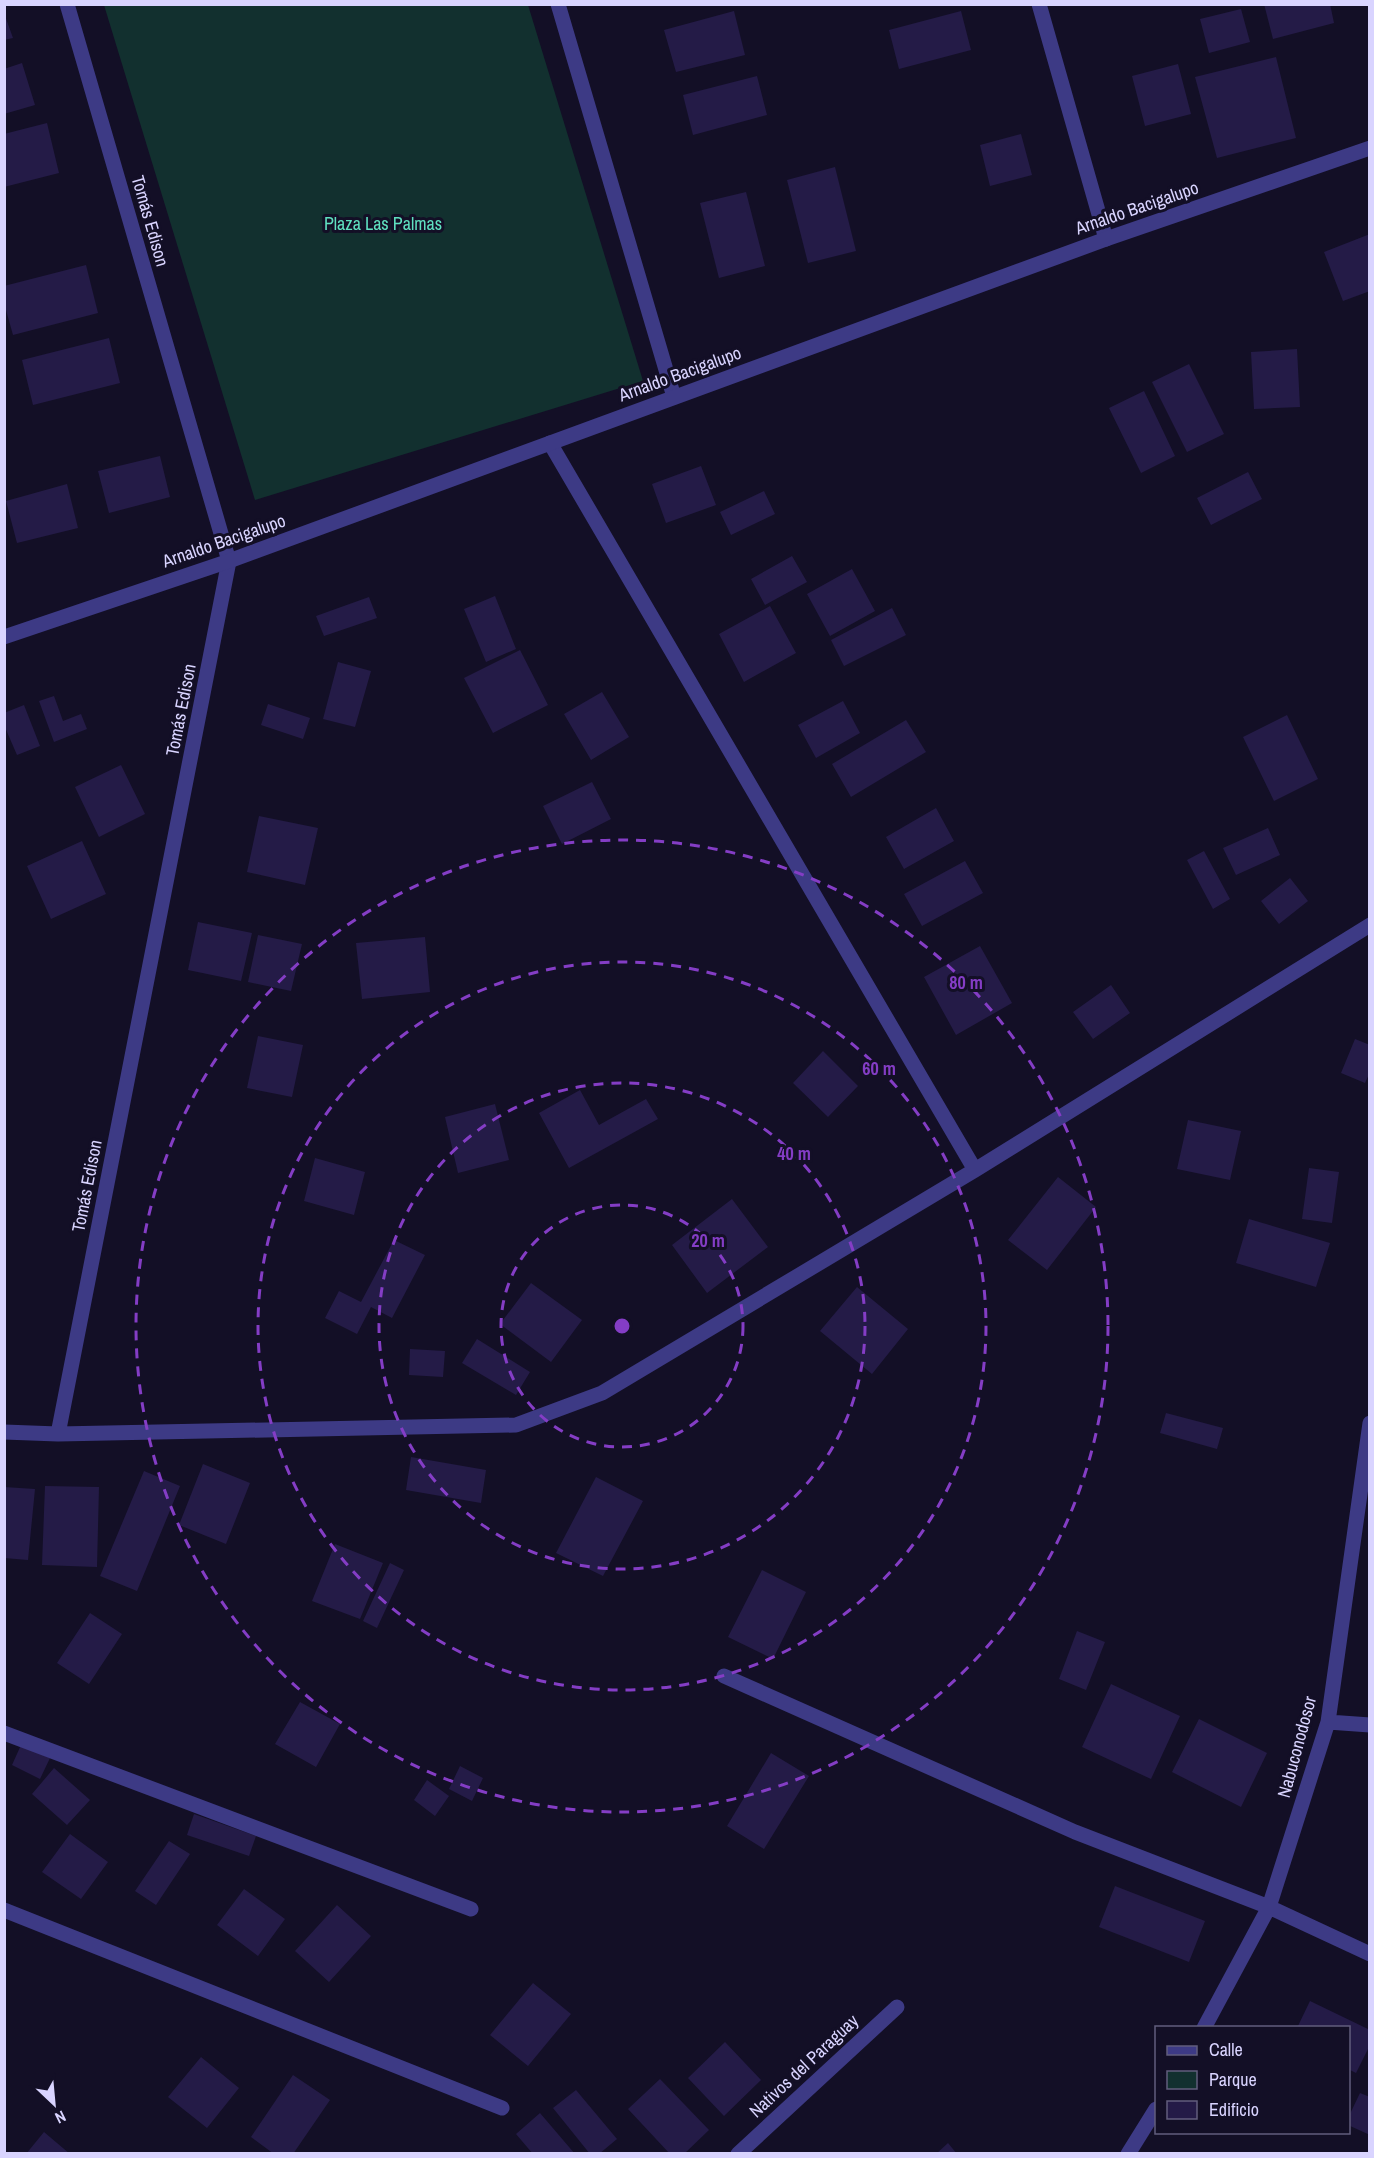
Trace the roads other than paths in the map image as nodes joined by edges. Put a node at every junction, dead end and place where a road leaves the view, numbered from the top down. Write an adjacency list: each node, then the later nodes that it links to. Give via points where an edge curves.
1 (67, 4): 8 (street, Tomás Edison)
2 (558, 4): 6 (street)
3 (1039, 4): 5 (street)
4 (1370, 148): 5 (street, Arnaldo Bacigalupo)
5 (1106, 239): 6 (street, Arnaldo Bacigalupo)
6 (674, 396): 7 (street, Arnaldo Bacigalupo)
7 (550, 444): 8 (street, Arnaldo Bacigalupo); 11 (street)
8 (229, 561): 9 (street, Arnaldo Bacigalupo); 14 (street, Tomás Edison)
9 (4, 637)
10 (1370, 925): 11 (street)
11 (975, 1170): 14 (street, via 602,1393 516,1425)
12 (1370, 1423): 16 (street, Nabuconodosor)
13 (4, 1432): 14 (street)
14 (58, 1434)
15 (724, 1676): 19 (street, via 1075,1832)
16 (1328, 1722): 17 (street); 19 (street, Nabuconodosor)
17 (1370, 1725)
18 (4, 1733): 20 (street)
19 (1269, 1907): 22 (street); 24 (street, Nabuconodosor)
20 (471, 1909)
21 (4, 1910): 25 (street)
22 (1370, 1954)
23 (897, 2007): 27 (street, Nativos del Paraguay)
24 (1205, 2026)
25 (502, 2108)
26 (1155, 2111): 28 (street)
27 (738, 2154)
28 (1128, 2154)

